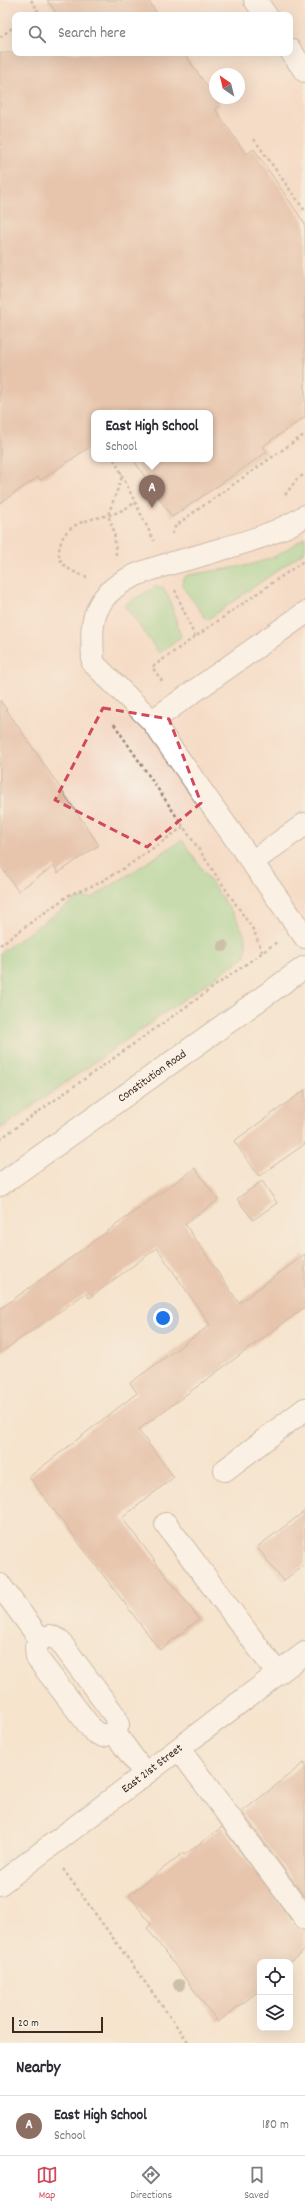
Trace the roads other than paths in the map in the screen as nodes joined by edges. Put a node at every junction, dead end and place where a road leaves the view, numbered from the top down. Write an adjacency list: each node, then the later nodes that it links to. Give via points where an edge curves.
1 (255, 0): 2 (street)
2 (264, 12)
3 (293, 54): 4 (street)
4 (305, 71)
5 (305, 516): 7 (street, via 291,526 147,571 112,588 99,606 92,624 93,663)
6 (305, 613): 7 (street)
7 (152, 721): 9 (street)
8 (305, 824): 9 (street)
9 (252, 862): 10 (street)
10 (302, 932)
11 (305, 967): 12 (street, Constitution Road)
12 (0, 1185)
13 (305, 1409): 14 (street)
14 (225, 1470)
15 (166, 1524): 18 (street)
16 (0, 1585): 20 (street, via 40,1639 50,1636 59,1640 116,1716 118,1725 114,1732)
17 (305, 1653): 18 (street, East 21st Street)
18 (278, 1674): 19 (street, East 21st Street)
19 (179, 1749): 20 (street, East 21st Street); 22 (street)
20 (146, 1774): 21 (street, East 21st Street)
21 (0, 1884)
22 (305, 1918)

